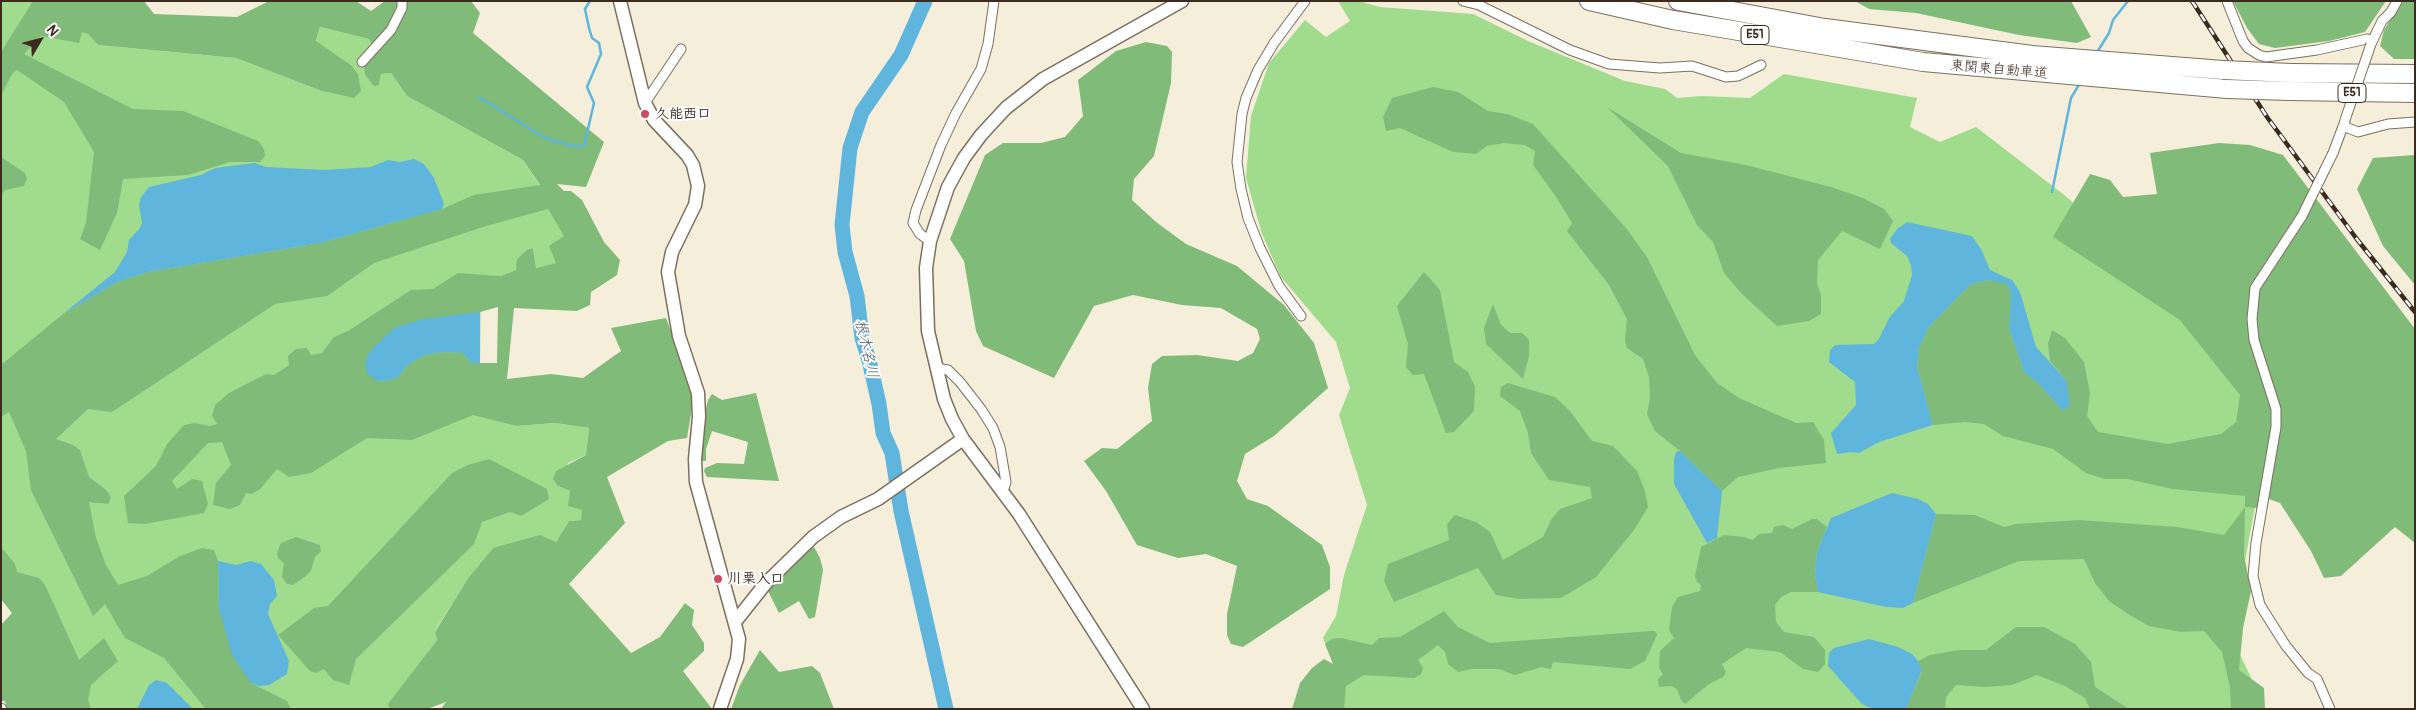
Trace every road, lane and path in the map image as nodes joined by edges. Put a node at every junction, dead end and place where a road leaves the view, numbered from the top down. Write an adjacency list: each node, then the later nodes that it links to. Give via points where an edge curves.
1 (402, 1): 13 (street, via 391,30)
2 (620, 1): 18 (street)
3 (994, 1): 21 (street, via 981,68 940,145 916,210 914,224)
4 (1182, 1): 21 (street, via 1043,79 1006,108 964,158 948,187)
5 (1304, 1): 22 (street, via 1274,43 1246,98 1237,162 1254,233 1279,286)
6 (1463, 1): 14 (street, via 1479,5 1570,50 1609,64 1660,68 1692,66 1726,77 1738,76)
7 (1589, 1): 16 (highway, 東関東自動車道 / E51, via 1673,20 1923,62)
8 (1678, 1): 16 (highway, 東関東自動車道 / E51, via 1798,24)
9 (2227, 1): 11 (street, via 2243,41 2248,48 2266,57 2367,39)
10 (2397, 1): 11 (street)
11 (2371, 42): 20 (street, bridge)
12 (681, 49): 18 (street)
13 (362, 62)
14 (1761, 65)
15 (2415, 74): 16 (highway, 東関東自動車道 / E51, bridge, via 2223,70)
16 (2178, 76): 17 (highway, 東関東自動車道 / E51, bridge, via 2227,89)
17 (2415, 93)
18 (645, 103): 26 (street, via 654,120 693,164 698,186 695,205 672,252 668,272 679,336 698,393 696,482)
19 (2415, 122): 20 (street, via 2388,124 2358,132)
20 (2344, 123): 29 (street, bridge, via 2302,216 2255,288 2252,319 2254,340 2276,409 2253,576 2260,605 2286,646 2316,679)
21 (930, 241): 23 (street, via 926,302 928,331)
22 (1301, 316)
23 (937, 368): 24 (street, via 944,399); 25 (street, via 948,370 960,382 982,408 993,428 1006,482)
24 (964, 439): 25 (street); 26 (street, via 863,508 841,517 813,537 766,583)
25 (1003, 491): 28 (street)
26 (735, 622): 27 (street, via 737,659)
27 (720, 709)
28 (1143, 709)
29 (2330, 709)

